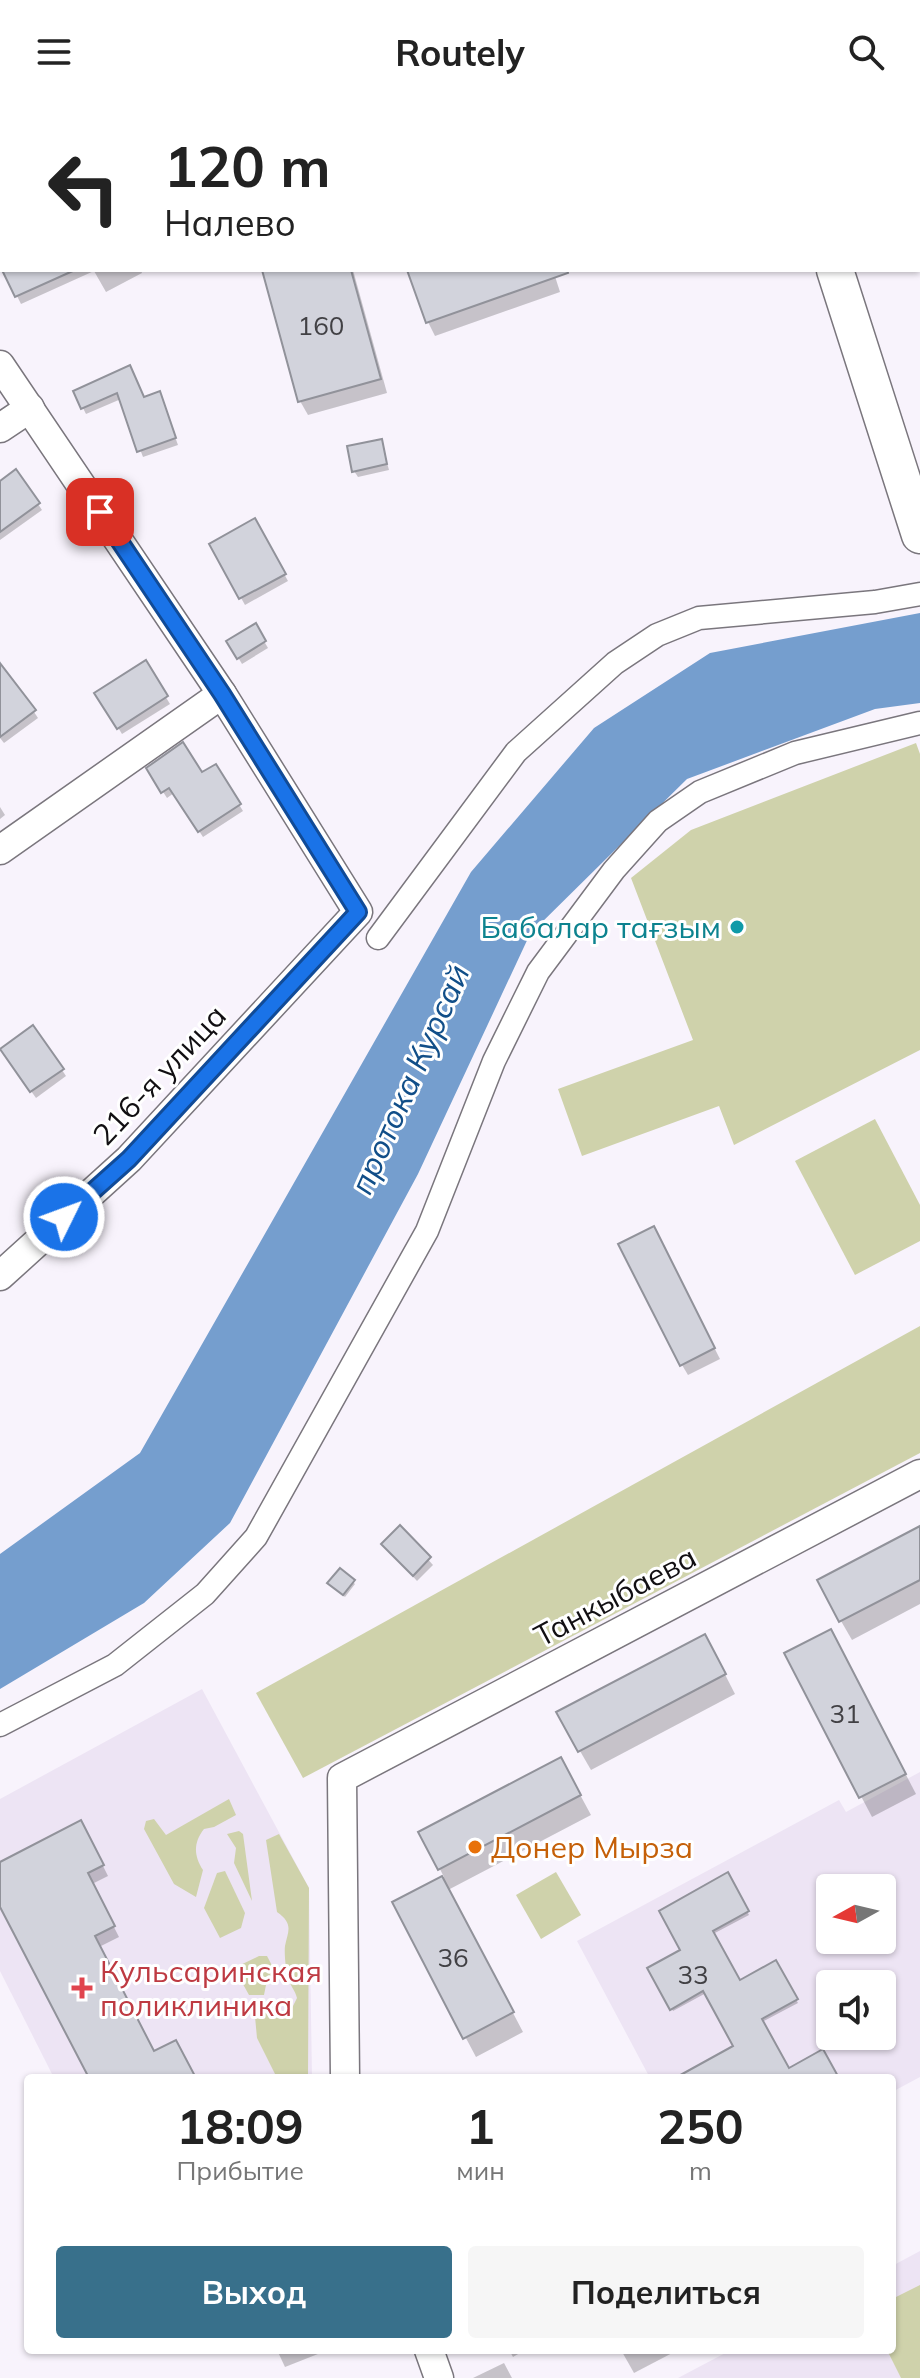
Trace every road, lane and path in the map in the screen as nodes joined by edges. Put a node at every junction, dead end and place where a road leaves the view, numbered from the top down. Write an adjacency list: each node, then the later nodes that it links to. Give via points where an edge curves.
1 (836, 272): 5 (street)
2 (0, 365): 3 (street)
3 (30, 408): 4 (street); 7 (street)
4 (0, 428)
5 (920, 535)
6 (920, 594): 10 (street, via 699,618 657,635 615,663 516,752)
7 (222, 694): 9 (street); 11 (street, 216-я улица, via 358,912 129,1159)
8 (920, 723): 13 (street, via 795,753 700,792 658,821 538,972 494,1061 427,1231 256,1537 205,1594 115,1665)
9 (0, 850)
10 (378, 938)
11 (0, 1276)
12 (920, 1474): 14 (street, Танкыбаева, via 342,1778)
13 (0, 1725)
14 (345, 2074)
15 (430, 2354): 16 (street)
16 (439, 2378)

